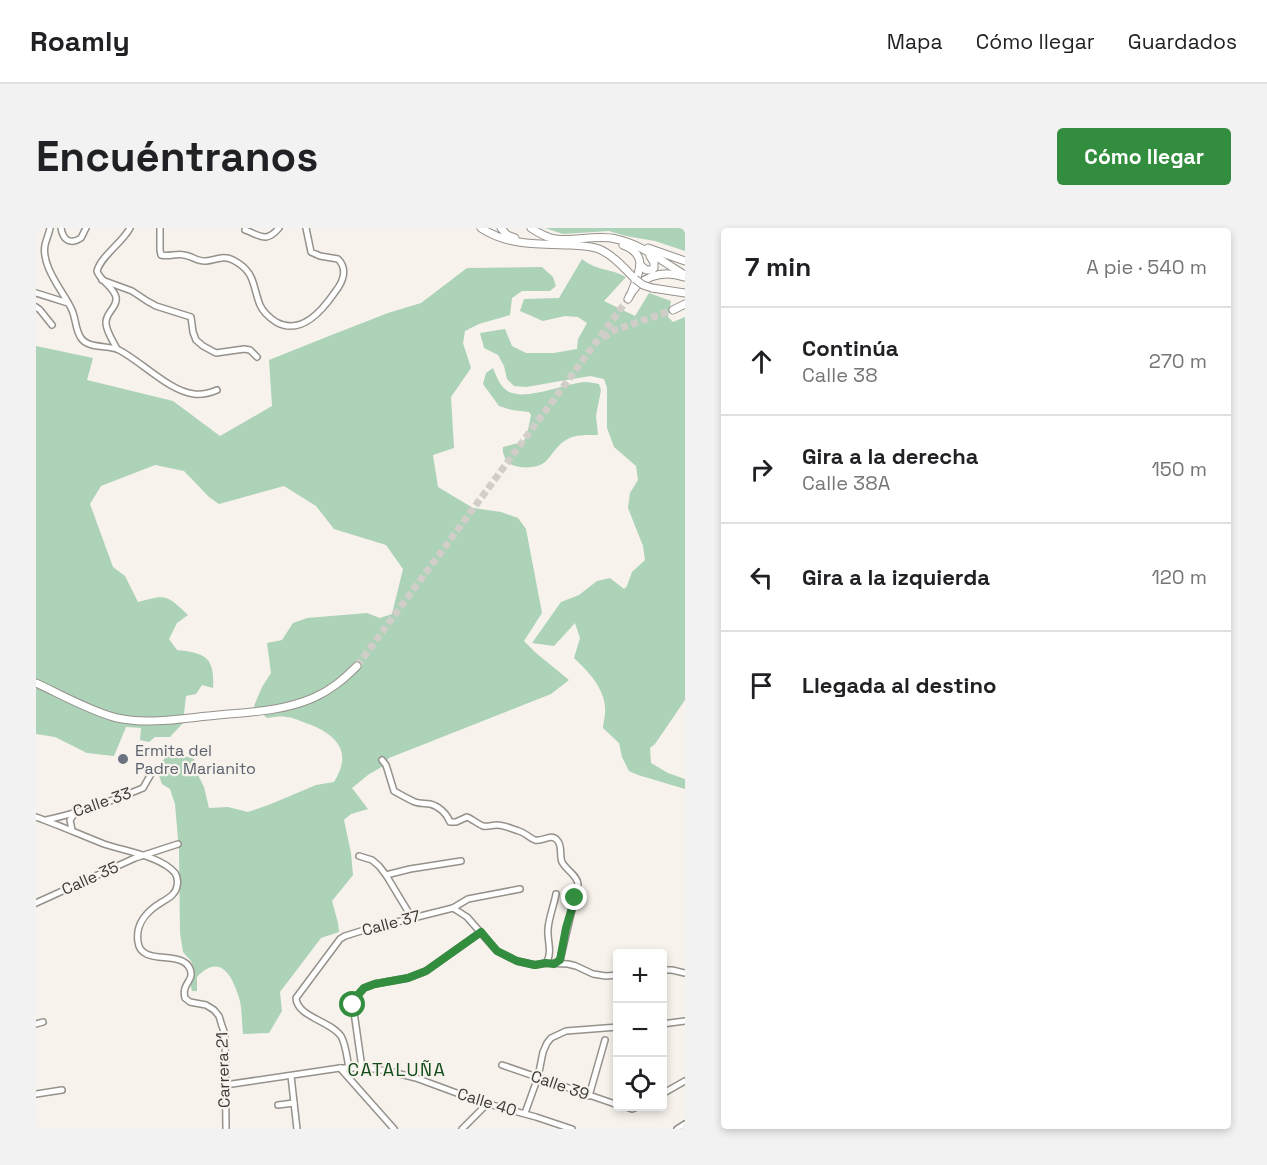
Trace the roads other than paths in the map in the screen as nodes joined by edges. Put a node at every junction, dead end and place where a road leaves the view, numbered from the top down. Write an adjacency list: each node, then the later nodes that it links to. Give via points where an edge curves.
1 (50, 228): 23 (street, via 45,260)
2 (61, 228): 3 (street, via 64,238 72,242 81,238)
3 (86, 228)
4 (130, 228): 20 (street, via 99,264 97,271)
5 (160, 228): 7 (street, via 161,255 181,254 205,261 230,258 252,276 261,307 270,318 290,326 317,314 337,290 344,273 338,259 311,252)
6 (279, 228): 11 (street, via 271,237)
7 (306, 228)
8 (481, 228): 12 (main road, via 506,240)
9 (501, 228): 12 (main road, via 507,236)
10 (531, 228): 14 (main road, via 553,239 610,237)
11 (245, 230)
12 (528, 243): 13 (main road)
13 (567, 245): 18 (main road, via 618,243 633,250); 22 (main road, bridge, via 601,250 643,285)
14 (636, 245): 15 (main road); 16 (main road)
15 (644, 249): 17 (main road); 19 (main road)
16 (685, 261)
17 (654, 263): 18 (main road, via 649,271); 19 (main road)
18 (640, 265): 19 (main road, via 630,295 649,277)
19 (684, 277)
20 (102, 280): 28 (street, via 115,295 106,323); 29 (street, via 132,291 156,306 191,317 196,340 216,353 244,349)
21 (36, 293): 23 (street)
22 (685, 293)
23 (68, 303): 28 (street, via 82,340)
24 (685, 304): 26 (main road)
25 (36, 307): 27 (street)
26 (673, 309)
27 (52, 325)
28 (117, 349): 30 (street, via 186,392 202,394)
29 (257, 357)
30 (217, 390)
31 (357, 666): 32 (main road, via 332,690 279,709 161,721 115,717)
32 (36, 683)
33 (382, 760): 51 (street, via 394,791 444,811 450,822 467,817 483,826 520,831 535,840 557,839 561,860 578,884 560,960)
34 (151, 774): 35 (street, Calle 33, via 143,788)
35 (76, 812): 37 (street, Calle 33); 38 (street, via 70,820)
36 (36, 817): 37 (street)
37 (46, 820): 38 (street)
38 (72, 830): 40 (street)
39 (178, 844): 40 (street, Calle 35)
40 (145, 856): 46 (street, Calle 35); 68 (street, Carrera 21, via 174,872 178,881 173,894 141,920 138,945 149,955 184,962 190,968 192,975 184,990 185,998 214,1010 225,1034)
41 (358, 856): 43 (street, via 372,860)
42 (461, 861): 43 (street)
43 (386, 875): 48 (street)
44 (520, 889): 47 (street, Calle 37, via 468,899)
45 (556, 894): 50 (street)
46 (36, 903)
47 (453, 908): 48 (street, Calle 37); 49 (street, via 467,916)
48 (412, 918): 63 (street, Calle 37, via 340,939 296,998 300,1008 340,1034)
49 (481, 932): 50 (street, via 497,951 517,961); 64 (street, via 417,976 375,984 356,997 353,1005)
50 (546, 963): 51 (street)
51 (554, 964): 54 (street)
52 (667, 970): 53 (street)
53 (685, 973)
54 (613, 975)
55 (44, 1022): 57 (street)
56 (685, 1022): 58 (street)
57 (36, 1024)
58 (667, 1024)
59 (613, 1027): 66 (street, via 555,1035 547,1043)
60 (605, 1040): 72 (street)
61 (502, 1065): 66 (street, Calle 39)
62 (340, 1068): 63 (street, Calle 40); 65 (street, Calle 40); 81 (street)
63 (349, 1068): 64 (street, Calle 40)
64 (362, 1068): 73 (street, Calle 40, via 416,1078)
65 (291, 1076): 68 (street, Calle 40); 75 (street)
66 (538, 1077): 72 (street, Calle 39); 77 (street)
67 (685, 1082): 70 (street)
68 (225, 1085): 79 (street, Carrera 21)
69 (62, 1090): 71 (street)
70 (667, 1092)
71 (36, 1094)
72 (589, 1095): 74 (street, Calle 39)
73 (488, 1103): 77 (street, Calle 40); 82 (street)
74 (613, 1103)
75 (294, 1104): 76 (street); 80 (street)
76 (278, 1105)
77 (525, 1113): 83 (street, Calle 40)
78 (685, 1125): 84 (street)
79 (226, 1129)
80 (297, 1129)
81 (394, 1129)
82 (462, 1129)
83 (572, 1129)
84 (677, 1129)

